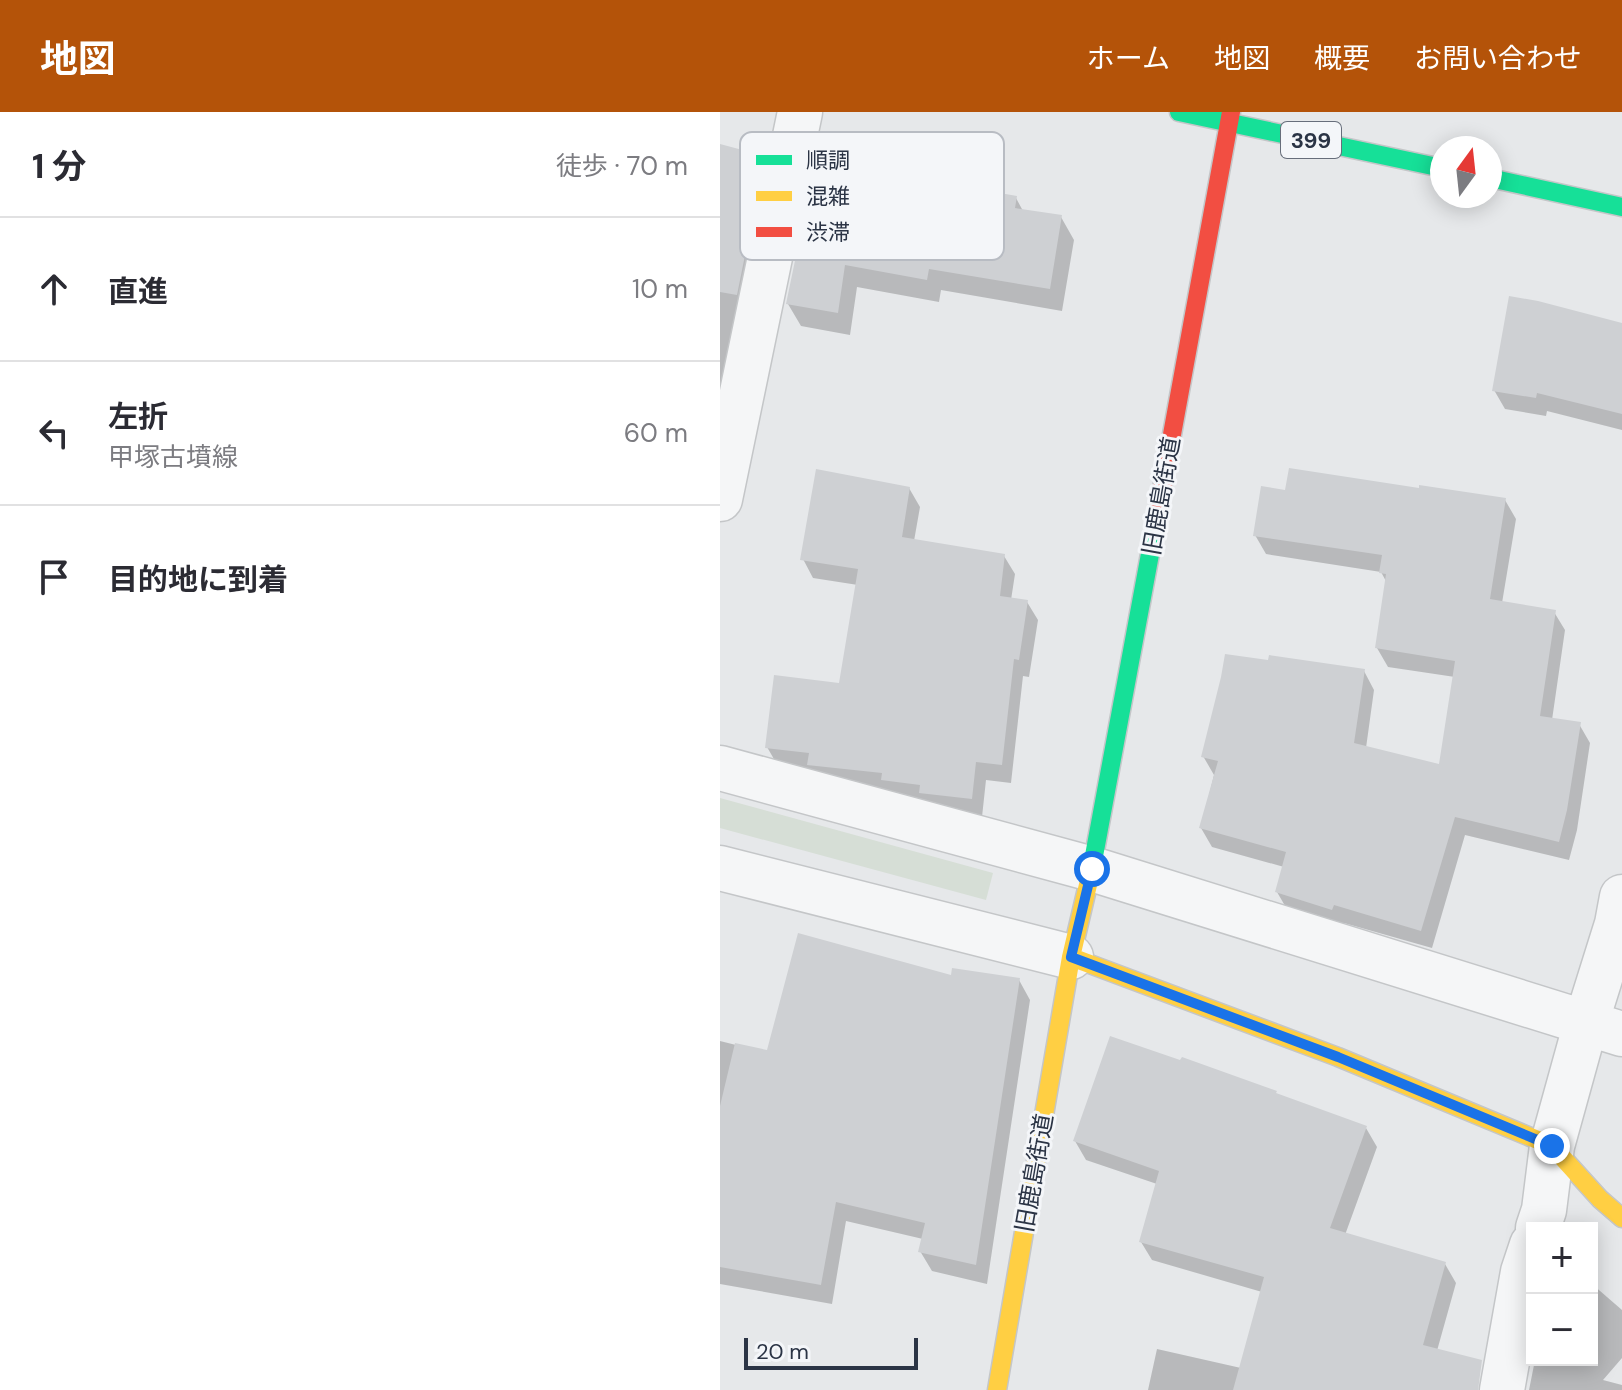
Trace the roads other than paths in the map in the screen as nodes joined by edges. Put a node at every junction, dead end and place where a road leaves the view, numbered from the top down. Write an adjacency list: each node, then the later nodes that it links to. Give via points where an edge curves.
1 (800, 112): 4 (street)
2 (1179, 112): 3 (main road, 399)
3 (1230, 117): 5 (main road, 399); 12 (main road, 旧鹿島街道)
4 (796, 132)
5 (1430, 165)
6 (1502, 181): 7 (main road)
7 (1622, 207)
8 (769, 260): 9 (street)
9 (720, 499)
10 (720, 768): 12 (street)
11 (720, 868): 14 (street)
12 (1092, 869): 14 (main road, 旧鹿島街道); 15 (street)
13 (1622, 897): 15 (street)
14 (1071, 957): 16 (main road, via 1338,1057); 20 (main road, 旧鹿島街道)
15 (1604, 1028): 16 (street)
16 (1552, 1146): 17 (main road); 18 (street)
17 (1622, 1218)
18 (1540, 1222)
19 (1526, 1263): 21 (street)
20 (997, 1390)
21 (1502, 1390)

